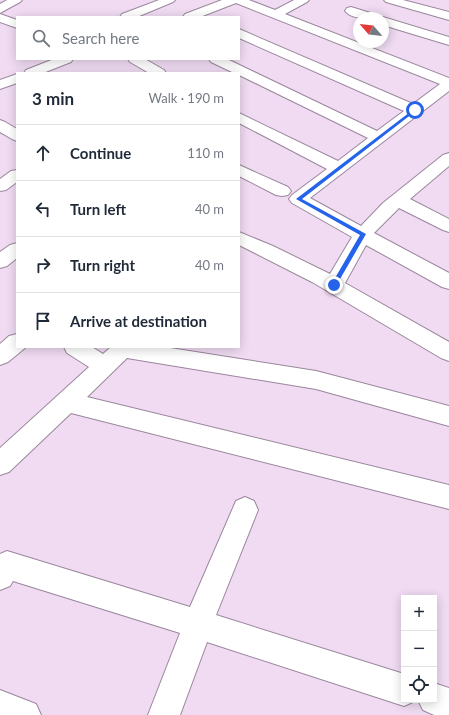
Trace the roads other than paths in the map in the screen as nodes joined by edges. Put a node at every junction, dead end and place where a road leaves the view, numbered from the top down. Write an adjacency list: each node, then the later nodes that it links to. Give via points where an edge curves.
1 (16, 0): 6 (street)
2 (232, 0): 7 (street)
3 (239, 0): 10 (street)
4 (303, 0): 10 (street)
5 (390, 0): 12 (street)
6 (0, 9)
7 (184, 9): 11 (street)
8 (351, 11): 9 (street)
9 (354, 12)
10 (276, 14): 24 (street)
11 (133, 16)
12 (449, 16)
13 (0, 18): 15 (street)
14 (389, 23): 17 (street)
15 (16, 24)
16 (240, 33): 26 (street)
17 (449, 40)
18 (137, 60): 22 (street)
19 (218, 60): 28 (street)
20 (67, 63): 21 (street)
21 (35, 72)
22 (157, 72)
23 (16, 78): 25 (street)
24 (449, 83): 26 (street)
25 (0, 85)
26 (415, 110): 28 (street)
27 (240, 118): 30 (street)
28 (379, 138): 30 (street)
29 (446, 165): 35 (street)
30 (339, 168): 37 (street, via 298,199)
31 (240, 171): 34 (street)
32 (16, 176): 33 (street)
33 (0, 186)
34 (282, 190)
35 (398, 200): 36 (street); 37 (street)
36 (449, 226)
37 (363, 234): 41 (street); 42 (street)
38 (240, 238): 42 (street)
39 (16, 250): 40 (street)
40 (0, 262)
41 (449, 282)
42 (334, 285): 46 (street)
43 (16, 343): 47 (street)
44 (77, 348): 48 (street)
45 (124, 348): 48 (street); 50 (street, via 316,380)
46 (449, 352)
47 (0, 356)
48 (105, 366): 49 (street)
49 (66, 402): 51 (street); 52 (street)
50 (449, 416)
51 (0, 464)
52 (449, 497)
53 (245, 510): 55 (street)
54 (0, 576): 55 (street, via 7,566)
55 (198, 624): 56 (street); 61 (street)
56 (401, 689)
57 (437, 700): 58 (street)
58 (449, 704)
59 (0, 706): 60 (street)
60 (24, 715)
61 (164, 715)

